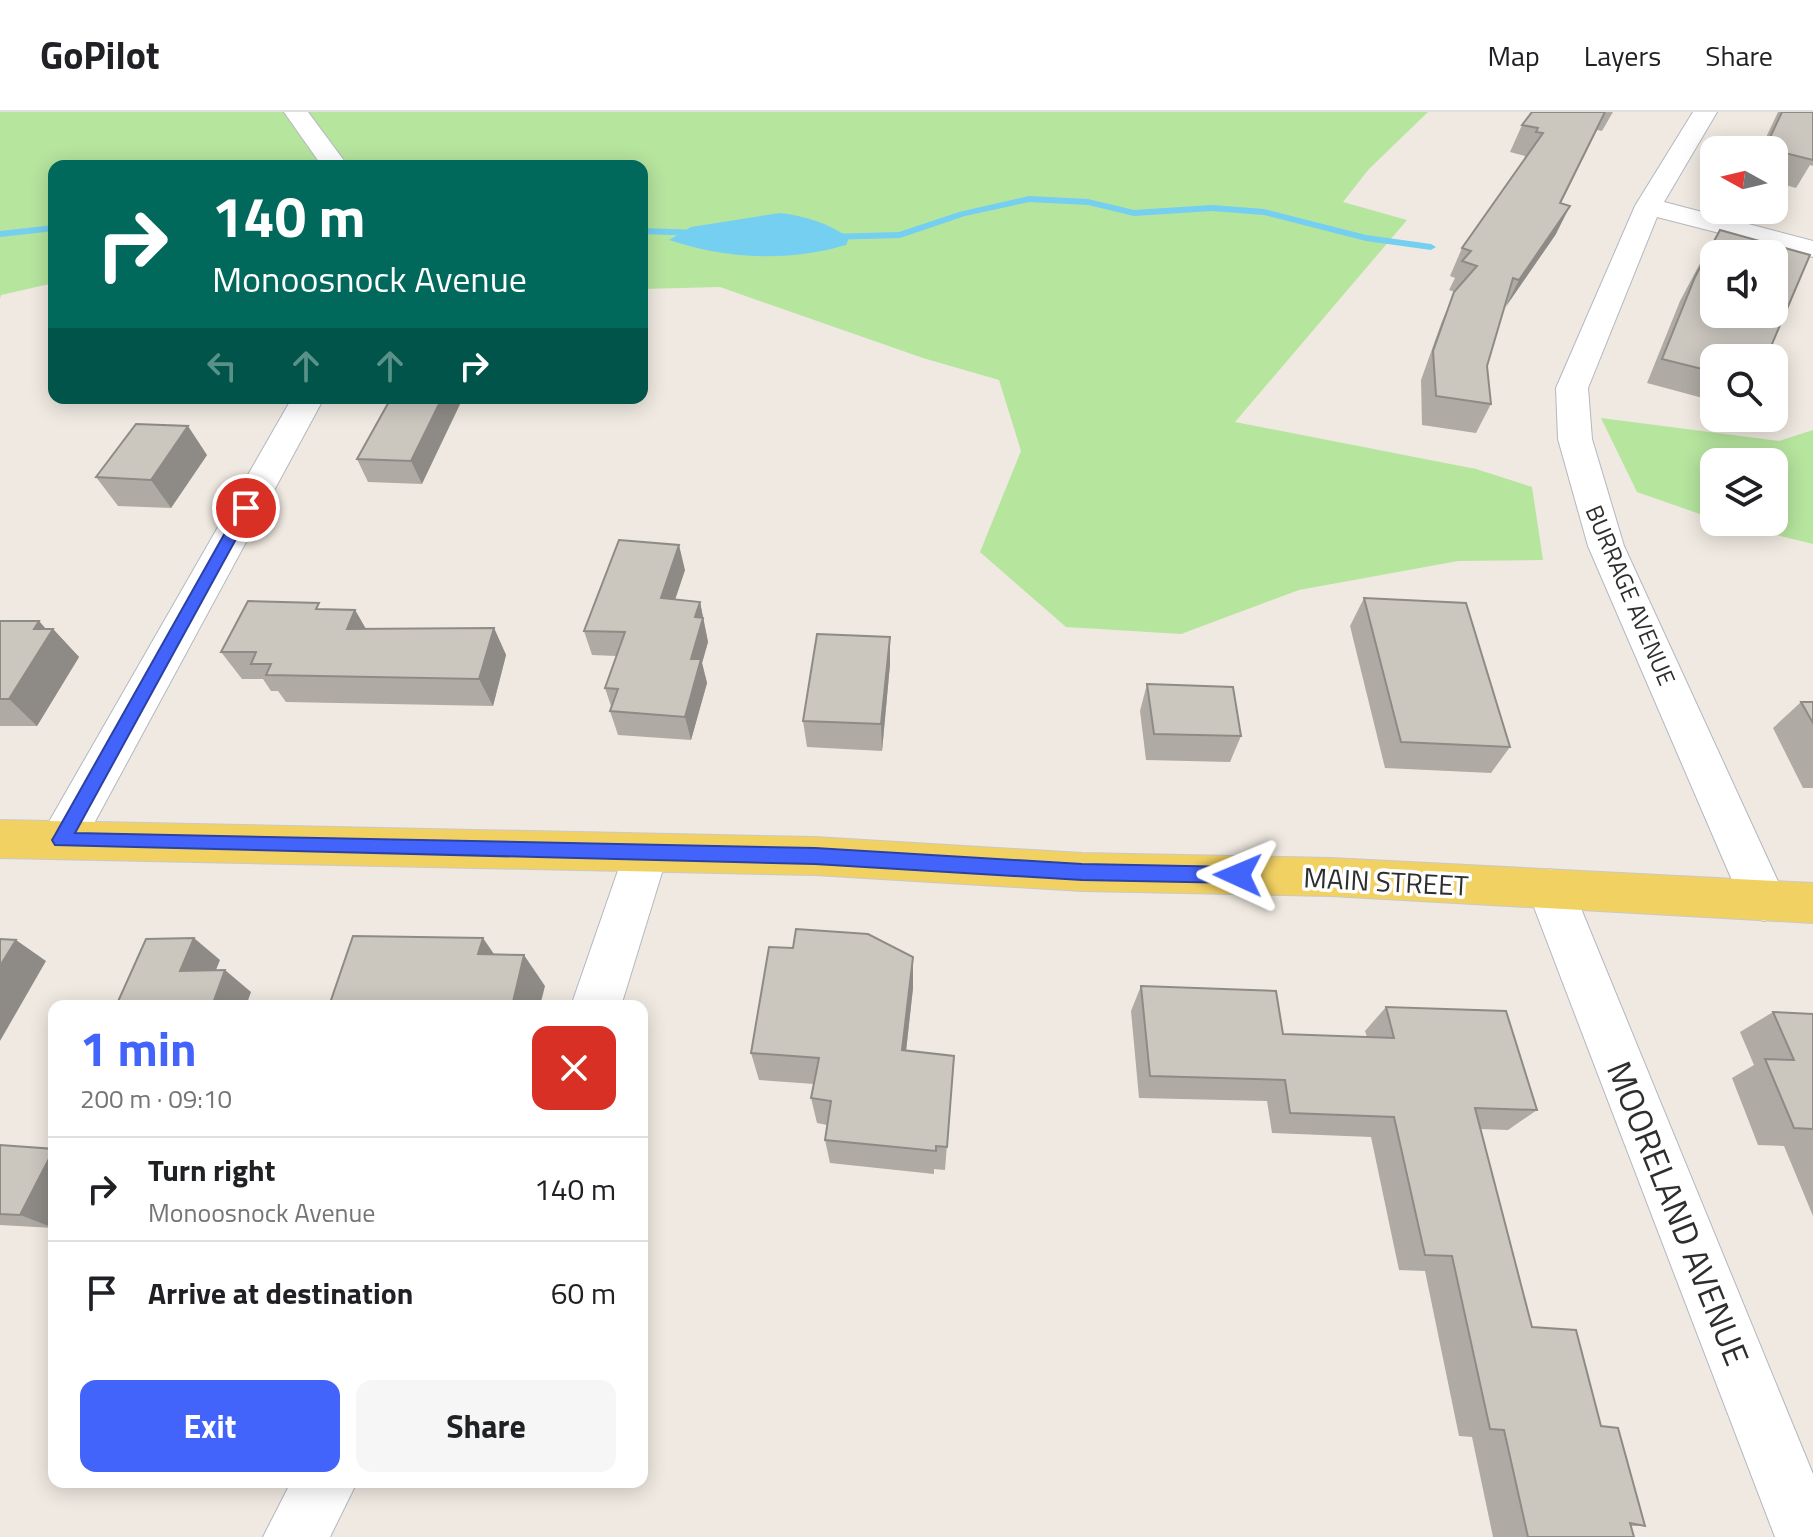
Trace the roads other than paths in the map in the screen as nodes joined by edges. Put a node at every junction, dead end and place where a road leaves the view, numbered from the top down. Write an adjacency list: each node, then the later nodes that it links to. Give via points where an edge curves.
1 (296, 112): 3 (street)
2 (1705, 112): 4 (street, BURRAGE AVENUE)
3 (331, 160)
4 (1648, 206): 5 (street); 11 (street, BURRAGE AVENUE, via 1572,388 1575,439 1606,546)
5 (1813, 249)
6 (305, 404): 8 (street)
7 (0, 839): 8 (main road, MAIN STREET)
8 (62, 840): 9 (main road, MAIN STREET)
9 (646, 853): 10 (main road, MAIN STREET); 13 (street)
10 (1550, 889): 11 (main road, MAIN STREET); 16 (street, MOORELAND AVENUE)
11 (1764, 901): 12 (main road, MAIN STREET)
12 (1813, 903)
13 (598, 1000)
14 (323, 1488): 15 (street)
15 (295, 1537)
16 (1807, 1537)

